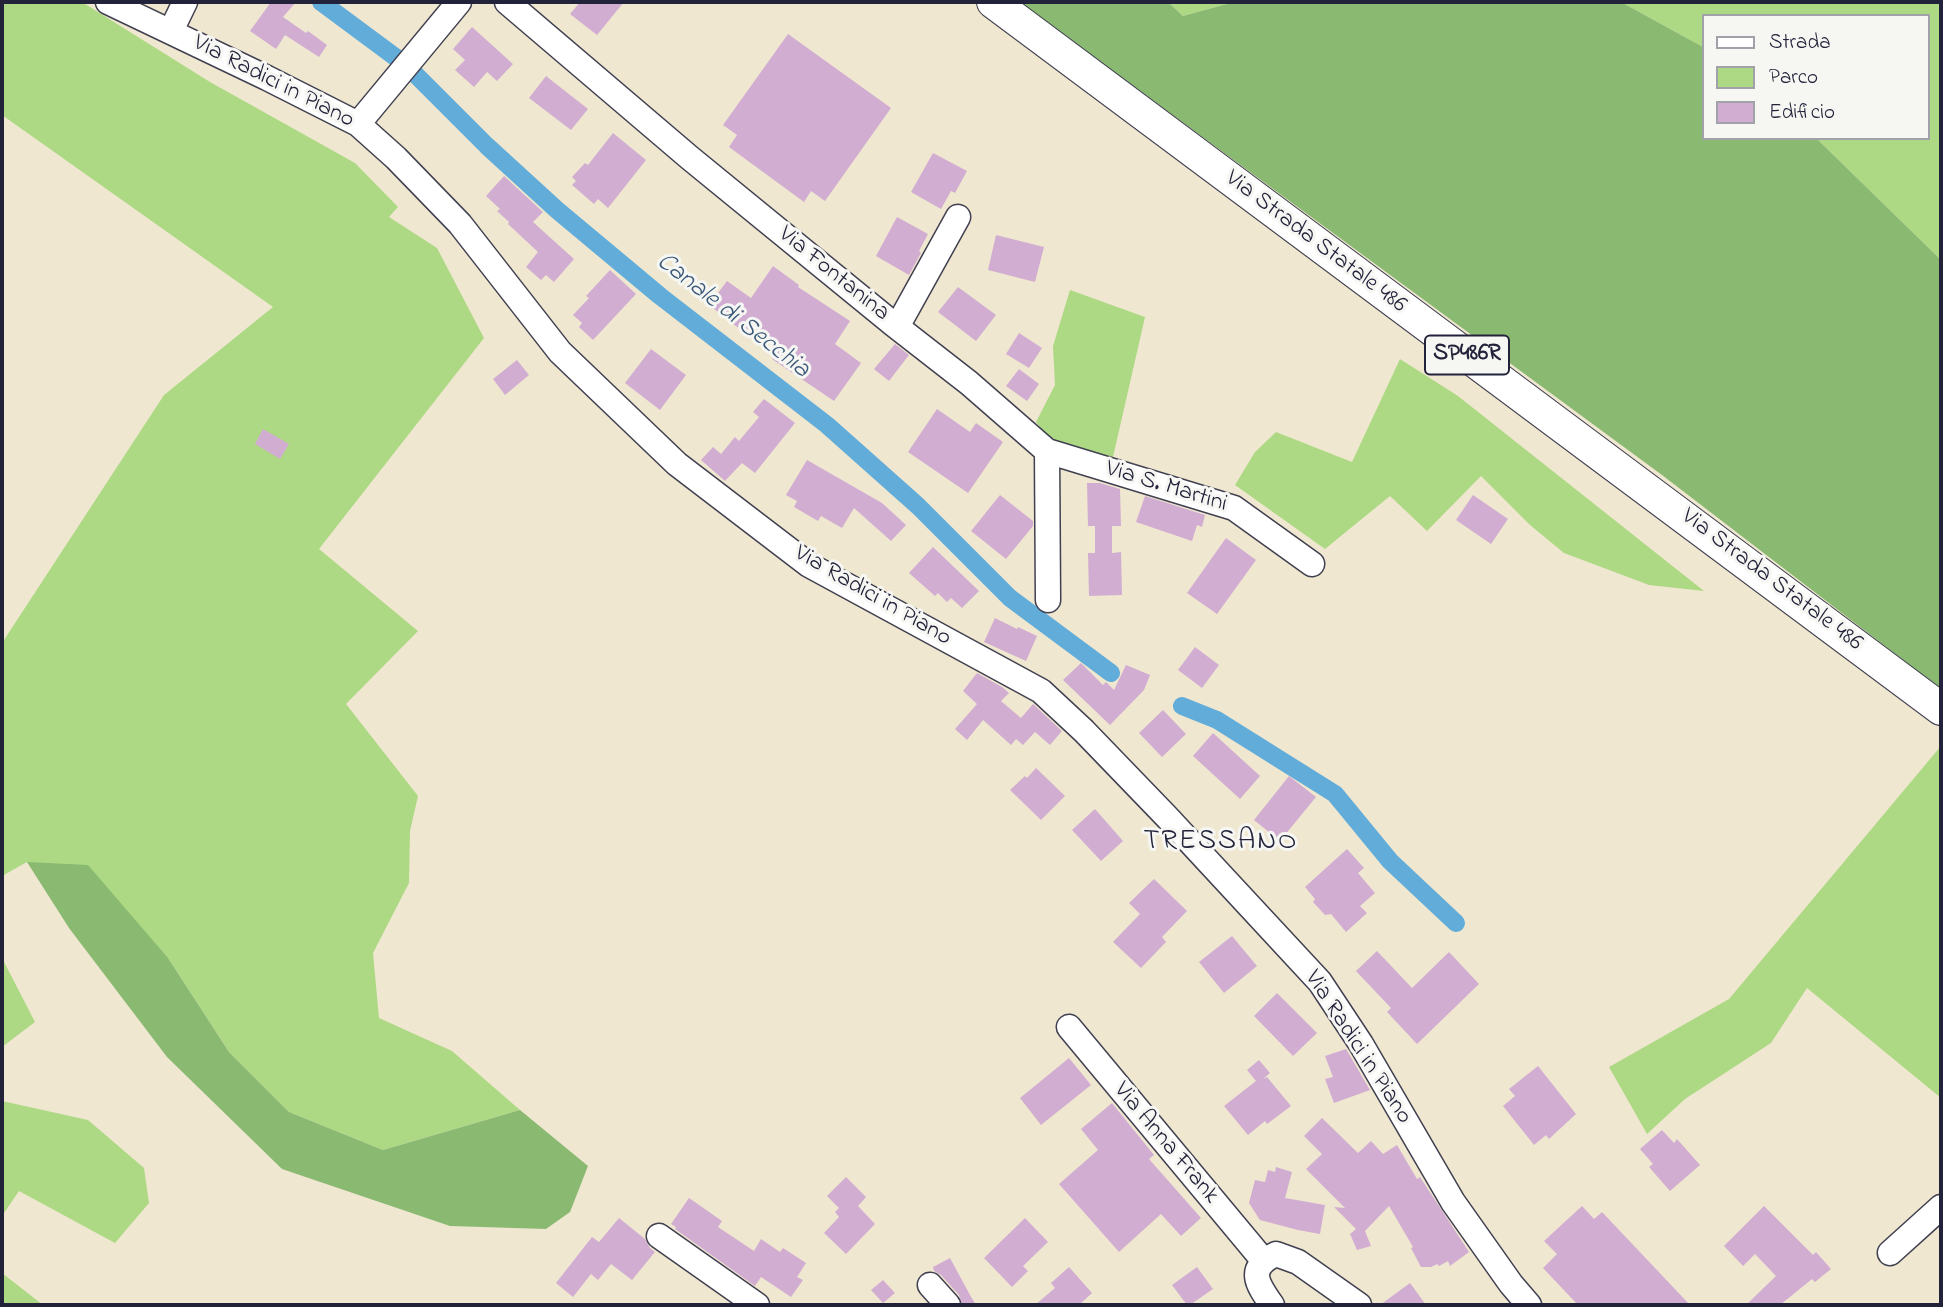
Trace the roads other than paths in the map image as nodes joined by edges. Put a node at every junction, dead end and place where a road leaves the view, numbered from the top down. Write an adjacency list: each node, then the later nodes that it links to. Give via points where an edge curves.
1 (108, 2): 6 (street, Via Radici in Piano)
2 (185, 2): 6 (street)
3 (459, 2): 7 (street)
4 (507, 2): 9 (street, Via Fontanina)
5 (993, 2): 13 (main road, Via Strada Statale 486 / SP486R)
6 (170, 31): 7 (street, Via Radici in Piano)
7 (358, 124): 24 (street, Via Radici in Piano, via 460,224 560,352 677,464 810,565 1041,691 1084,731 1320,982 1453,1202)
8 (958, 217): 9 (street)
9 (897, 327): 10 (street, Via Fontanina)
10 (1046, 451): 11 (street, Via S. Martini, via 1234,508); 12 (street)
11 (1312, 564)
12 (1048, 600)
13 (1941, 709)
14 (1069, 1027): 18 (street, Via Anna Frank)
15 (1941, 1207): 17 (street)
16 (659, 1236): 20 (street)
17 (1890, 1253)
18 (1263, 1260): 22 (street, via 1257,1270 1259,1285); 23 (street, via 1276,1254 1298,1262)
19 (930, 1286): 21 (street)
20 (757, 1305)
21 (948, 1305)
22 (1272, 1305)
23 (1359, 1305)
24 (1529, 1305)

